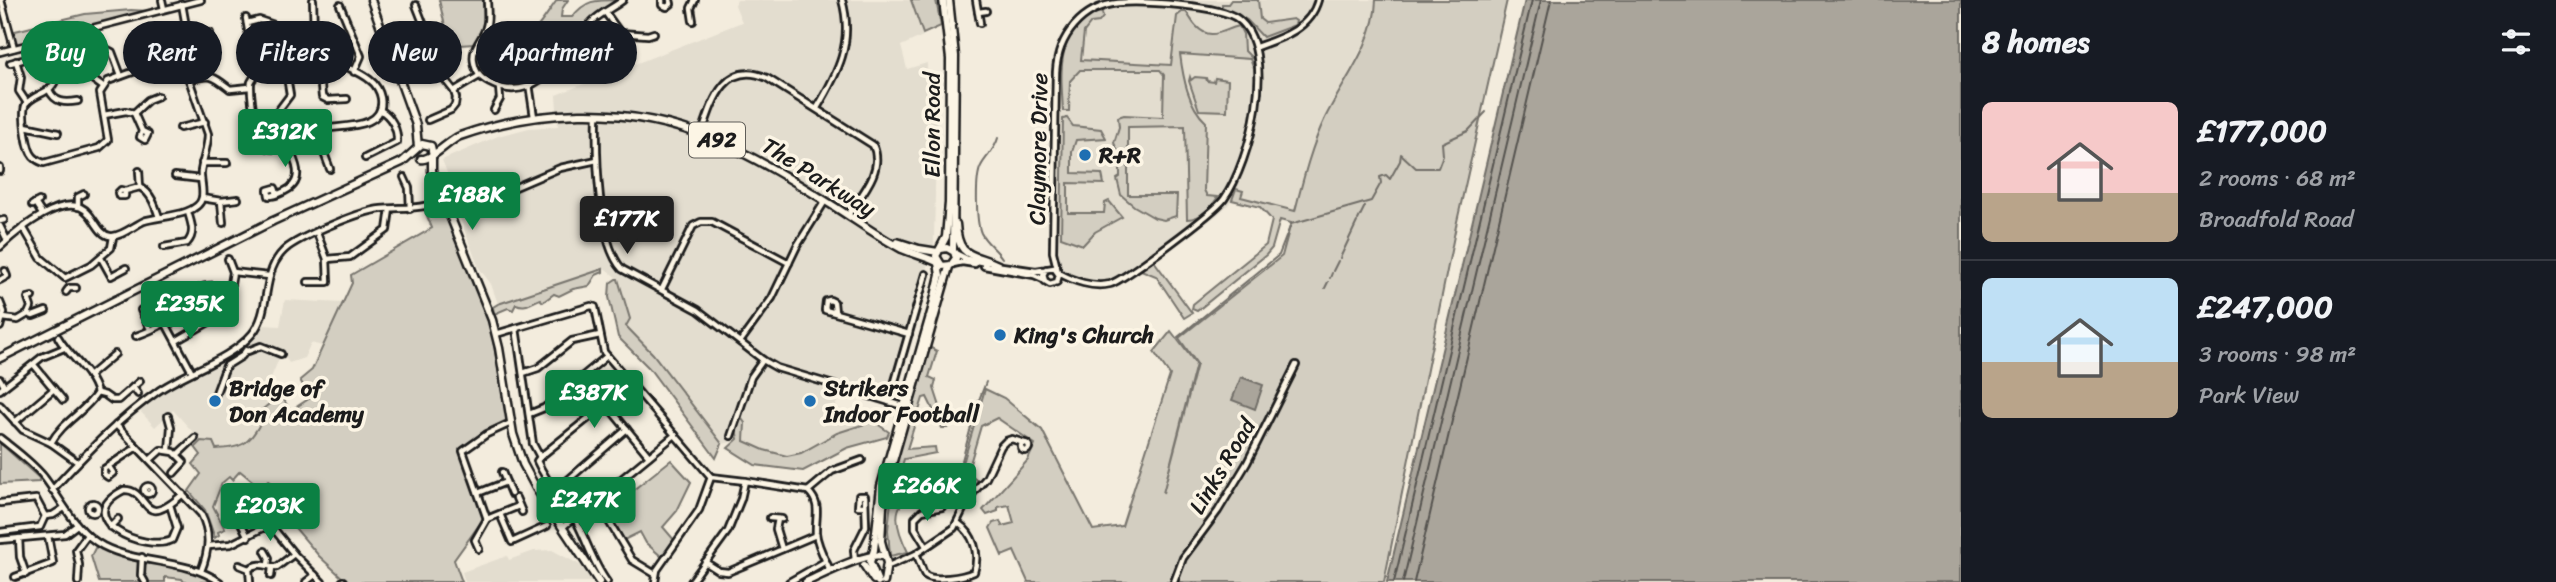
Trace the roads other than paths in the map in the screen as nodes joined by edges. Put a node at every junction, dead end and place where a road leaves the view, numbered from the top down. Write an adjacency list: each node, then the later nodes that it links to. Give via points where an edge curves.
1 (1, 0): 20 (street)
2 (162, 0): 19 (street)
3 (201, 0): 16 (street)
4 (313, 0): 25 (street)
5 (371, 0): 71 (main road)
6 (486, 0): 27 (street)
7 (623, 0): 22 (street)
8 (662, 0): 9 (street, via 667,7)
9 (670, 0)
10 (695, 0): 29 (street)
11 (842, 0): 61 (street, via 847,33 844,56)
12 (943, 0): 123 (main road, Ellon Road, via 950,59 950,169 948,226)
13 (949, 0): 106 (main road, Ellon Road, via 956,56)
14 (976, 0): 23 (street)
15 (1318, 0): 35 (street, via 1305,23)
16 (182, 4): 19 (street); 24 (street)
17 (340, 5): 26 (street)
18 (416, 5): 56 (street, via 435,67)
19 (164, 9): 30 (street)
20 (2, 10): 36 (street)
21 (986, 11): 23 (street)
22 (605, 12): 28 (street); 32 (street, via 620,33 648,37)
23 (978, 12): 31 (street)
24 (185, 21)
25 (314, 21)
26 (346, 21)
27 (487, 21)
28 (593, 21)
29 (693, 21)
30 (109, 23)
31 (980, 23)
32 (654, 33)
33 (354, 41): 41 (street, via 360,56)
34 (21, 46): 36 (street)
35 (1256, 47): 125 (street, Claymore Drive, via 1249,30 1235,17 1201,8 1115,4 1094,10 1075,24 1057,62); 142 (street, via 1255,112 1227,195 1214,211 1115,282 1100,285)
36 (14, 48): 38 (street)
37 (476, 48): 40 (street)
38 (0, 52)
39 (16, 61): 60 (street, via 19,92)
40 (476, 69)
41 (354, 72): 62 (street, via 378,90)
42 (121, 76): 52 (street); 52 (street, via 112,52 92,52 88,60 92,79)
43 (476, 78): 56 (street)
44 (222, 81): 53 (street, via 230,89)
45 (54, 84): 55 (street)
46 (191, 84): 69 (street)
47 (252, 84): 53 (street)
48 (288, 84): 70 (street, via 293,96 272,118)
49 (320, 84): 58 (street, via 321,95 328,100)
50 (492, 84): 54 (street)
51 (529, 84): 54 (street); 67 (street)
52 (103, 87): 66 (street)
53 (250, 87): 70 (street)
54 (499, 88): 63 (street)
55 (49, 90): 59 (street, via 59,101); 60 (street)
56 (454, 91): 68 (street, via 451,110)
57 (158, 96): 64 (street)
58 (346, 99)
59 (78, 101)
60 (27, 103): 72 (street)
61 (817, 108): 77 (street, via 765,77 740,75 719,89); 112 (street, via 867,139 876,153 875,173)
62 (380, 110): 75 (street, via 360,125); 83 (street, via 390,116 397,142)
63 (494, 110)
64 (134, 113): 66 (street); 74 (street)
65 (597, 114): 67 (main road, The Parkway / A92); 77 (main road, The Parkway / A92); 85 (street)
66 (104, 115): 72 (street, via 104,145 52,162 33,157)
67 (534, 117): 78 (main road, The Parkway / A92)
68 (428, 120)
69 (205, 122): 73 (street); 88 (street, via 208,145)
70 (256, 123): 80 (street, via 260,140 268,148)
71 (416, 125): 79 (main road); 81 (main road)
72 (25, 126): 76 (street)
73 (182, 126)
74 (142, 131)
75 (316, 132): 80 (street); 89 (street)
76 (58, 133)
77 (702, 133): 104 (main road, The Parkway / A92, via 758,159)
78 (449, 141): 79 (main road, The Parkway / A92); 82 (main road, The Parkway / A92)
79 (428, 144): 81 (main road, A92); 82 (main road)
80 (287, 145): 98 (street, via 298,175 292,186)
81 (418, 147): 84 (main road); 87 (main road, A92)
82 (432, 155): 84 (main road, A92); 91 (main road)
83 (365, 158)
84 (420, 159): 87 (main road, A92); 91 (main road)
85 (597, 160): 97 (street, via 560,168); 148 (street, via 611,254 622,269)
86 (223, 162): 88 (street)
87 (402, 162): 173 (main road, A92, via 273,221)
88 (202, 163): 94 (street)
89 (330, 169)
90 (139, 171): 95 (street)
91 (432, 171): 102 (main road)
92 (175, 176): 94 (street)
93 (404, 177): 109 (street)
94 (201, 179): 100 (street)
95 (140, 187): 96 (street); 113 (street, via 147,191)
96 (125, 191)
97 (504, 192)
98 (277, 194)
99 (79, 195): 107 (street)
100 (202, 198): 103 (street); 110 (street)
101 (235, 198): 103 (street)
102 (444, 200): 109 (street); 160 (main road)
103 (221, 201): 114 (street)
104 (825, 201): 112 (main road, The Parkway / A92); 130 (street)
105 (36, 203): 111 (street)
106 (955, 205): 124 (main road, Ellon Road); 132 (main road, via 962,249)
107 (78, 207): 111 (street); 118 (street, via 86,210 106,236)
108 (390, 209): 109 (street); 117 (street, via 358,215); 128 (street, via 387,230 380,237 349,257)
109 (410, 209)
110 (188, 212): 113 (street); 122 (street, via 193,232 190,240)
111 (42, 214): 116 (street)
112 (848, 215): 119 (main road, The Parkway / A92)
113 (159, 217): 118 (street)
114 (224, 219)
115 (0, 226): 120 (street)
116 (23, 227): 120 (street); 140 (street, via 41,258)
117 (317, 233): 128 (street); 139 (street, via 287,248)
118 (113, 237): 126 (street, via 111,248)
119 (885, 238): 123 (main road, The Parkway / A92); 129 (main road, The Parkway / A92)
120 (7, 240): 121 (street)
121 (0, 247)
122 (164, 247)
123 (939, 250): 124 (main road, A92); 129 (main road)
124 (953, 251): 131 (main road, via 956,258); 132 (street)
125 (1054, 252): 134 (street, Claymore Drive); 137 (street, Claymore Drive)
126 (101, 258): 133 (street, via 110,279); 140 (street)
127 (228, 258): 136 (street)
128 (327, 259): 144 (street, via 328,282)
129 (938, 262): 131 (main road, A92); 193 (main road, via 939,282)
130 (789, 263): 148 (street, via 712,222 701,222 693,226); 166 (street, via 772,298)
131 (951, 265): 141 (street, via 965,262); 265 (main road, via 891,468 881,531)
132 (998, 265): 134 (street)
133 (126, 268)
134 (1046, 269): 137 (street); 141 (street)
135 (5, 271): 143 (street, via 7,276)
136 (233, 272): 139 (street); 146 (street)
137 (1059, 272): 142 (street); 145 (street)
138 (926, 274): 161 (street)
139 (269, 276): 167 (street, via 260,322)
140 (65, 278): 147 (street, via 67,290)
141 (1044, 280): 145 (street)
142 (1072, 280): 145 (street)
143 (0, 281)
144 (308, 282)
145 (1055, 283)
146 (231, 287): 156 (street, via 199,288 181,311); 165 (street, via 224,312)
147 (76, 288)
148 (662, 289): 166 (street)
149 (32, 297): 154 (street, via 27,298)
150 (0, 302): 155 (street)
151 (141, 310): 159 (street)
152 (46, 311): 154 (street)
153 (835, 312): 161 (street)
154 (28, 314): 155 (street, via 18,320)
155 (3, 318): 157 (street)
156 (165, 322): 159 (street); 165 (street)
157 (0, 327)
158 (516, 328): 160 (street); 162 (street, via 591,306 596,310); 178 (street)
159 (150, 329): 163 (street)
160 (496, 334): 197 (main road)
161 (909, 334): 190 (street)
162 (600, 335): 172 (street); 178 (street, via 572,341 538,368)
163 (136, 336)
164 (58, 337): 168 (street)
165 (176, 341): 177 (street)
166 (740, 342): 174 (street)
167 (242, 344): 169 (street); 177 (street)
168 (64, 348): 175 (street); 179 (street)
169 (246, 350): 171 (street, via 261,346); 189 (street, via 226,366)
170 (115, 354): 179 (street)
171 (281, 354)
172 (607, 356): 182 (street); 194 (street, via 544,408)
173 (0, 358)
174 (763, 360): 190 (street); 201 (street, via 751,377)
175 (34, 365): 184 (street); 185 (street)
176 (1296, 365): 300 (street, Links Road, via 1247,463 1183,558)
177 (192, 372): 198 (street, via 157,392)
178 (523, 373): 194 (street)
179 (89, 376): 186 (street)
180 (0, 379): 184 (street)
181 (140, 381): 183 (street)
182 (632, 383): 191 (street); 200 (street)
183 (133, 387): 186 (street, via 118,400); 187 (street)
184 (2, 388)
185 (54, 388): 188 (street); 196 (street)
186 (97, 393): 204 (street)
187 (138, 394)
188 (63, 400)
189 (213, 401)
190 (889, 402): 193 (street)
191 (606, 404): 199 (street); 210 (street)
192 (0, 405): 196 (street)
193 (903, 406): 263 (main road, via 881,486)
194 (529, 414): 210 (street, via 533,444)
195 (168, 416): 207 (street)
196 (15, 422): 204 (street)
197 (511, 423): 224 (street, via 463,451); 246 (main road, via 527,472)
198 (116, 425): 206 (street); 212 (street)
199 (627, 429): 209 (street); 223 (street)
200 (675, 435): 209 (street); 217 (street)
201 (731, 436)
202 (0, 438): 220 (street, via 39,471)
203 (195, 438): 208 (street)
204 (51, 443): 212 (street)
205 (1024, 443): 243 (street, via 1015,439 1003,443)
206 (137, 447): 211 (street); 214 (street)
207 (169, 450): 208 (street); 211 (street, via 161,450)
208 (178, 454): 216 (street, via 184,462)
209 (649, 456): 229 (street)
210 (540, 457): 223 (street, via 537,461)
211 (150, 460): 225 (street)
212 (76, 461): 220 (street)
213 (860, 462): 221 (street, via 832,471)
214 (109, 467)
215 (502, 472): 219 (street)
216 (174, 473)
217 (711, 477): 218 (street); 280 (street, via 699,510)
218 (745, 481): 221 (street); 269 (street, via 728,531)
219 (506, 482): 224 (street); 226 (street)
220 (52, 490): 236 (street)
221 (808, 491): 251 (street, via 818,507)
222 (145, 492): 227 (street)
223 (554, 492): 239 (street)
224 (478, 493): 242 (street)
225 (183, 494): 232 (street); 256 (street, via 203,518)
226 (511, 494)
227 (138, 497): 232 (street, via 153,510); 247 (street, via 129,489 110,499 101,509)
228 (516, 498): 237 (street, via 521,509)
229 (596, 500): 239 (street); 280 (street, via 632,560)
230 (0, 503): 238 (street, via 36,499)
231 (278, 503): 248 (street, via 269,514)
232 (170, 505): 247 (street, via 177,528 165,544 136,539)
233 (232, 505): 253 (street)
234 (864, 506): 268 (street, via 866,526 853,552)
235 (943, 507): 257 (street, via 919,513 914,521)
236 (64, 508): 238 (street); 244 (street)
237 (500, 514): 242 (street); 245 (street, via 512,542)
238 (46, 516): 249 (street, via 40,527)
239 (574, 517): 246 (street); 293 (street)
240 (770, 518): 259 (street, via 780,519 776,529)
241 (118, 519): 247 (street)
242 (487, 519): 258 (street, via 475,540)
243 (958, 523): 257 (street); 278 (street, via 973,544)
244 (77, 525): 250 (street); 252 (street, via 65,534)
245 (547, 526)
246 (564, 526): 292 (main road)
247 (110, 527)
248 (268, 527): 253 (street); 261 (street, via 274,528)
249 (0, 532)
250 (87, 535): 264 (street, via 103,546); 286 (street, via 76,550)
251 (816, 535): 259 (street); 267 (street)
252 (48, 536): 254 (street); 279 (street, via 53,563)
253 (248, 537): 256 (street)
254 (19, 538): 255 (street); 279 (street)
255 (0, 540)
256 (209, 546): 276 (street)
257 (926, 546): 262 (street)
258 (479, 549)
259 (782, 549): 269 (street, via 727,572)
260 (265, 551): 272 (street)
261 (294, 554): 272 (street, via 281,565); 281 (street)
262 (916, 554): 266 (street); 285 (street)
263 (872, 556): 265 (main road); 268 (main road); 275 (main road)
264 (142, 557): 276 (street); 287 (street)
265 (885, 557): 266 (street); 273 (main road)
266 (897, 560): 273 (street)
267 (826, 561): 277 (street); 296 (street)
268 (855, 561): 271 (main road); 277 (main road)
269 (705, 562): 295 (street)
270 (239, 565): 274 (street)
271 (864, 565): 275 (main road); 298 (main road)
272 (270, 566): 274 (street, via 259,564); 282 (street)
273 (886, 567): 275 (main road); 299 (main road)
274 (249, 569): 289 (street)
275 (873, 570): 298 (main road)
276 (201, 571): 288 (street)
277 (830, 571): 297 (main road)
278 (974, 572): 284 (street); 285 (street, via 943,581)
279 (26, 574): 283 (street)
280 (655, 574): 294 (street)
281 (315, 575): 290 (street); 291 (street)
282 (271, 576)
283 (15, 577)
284 (979, 577)
285 (925, 580)
286 (78, 582)
287 (145, 582)
288 (220, 582)
289 (250, 582)
290 (306, 582)
291 (322, 582)
292 (599, 582)
293 (607, 582)
294 (655, 582)
295 (691, 582)
296 (789, 582)
297 (806, 582)
298 (876, 582)
299 (884, 582)
300 (1174, 582)

